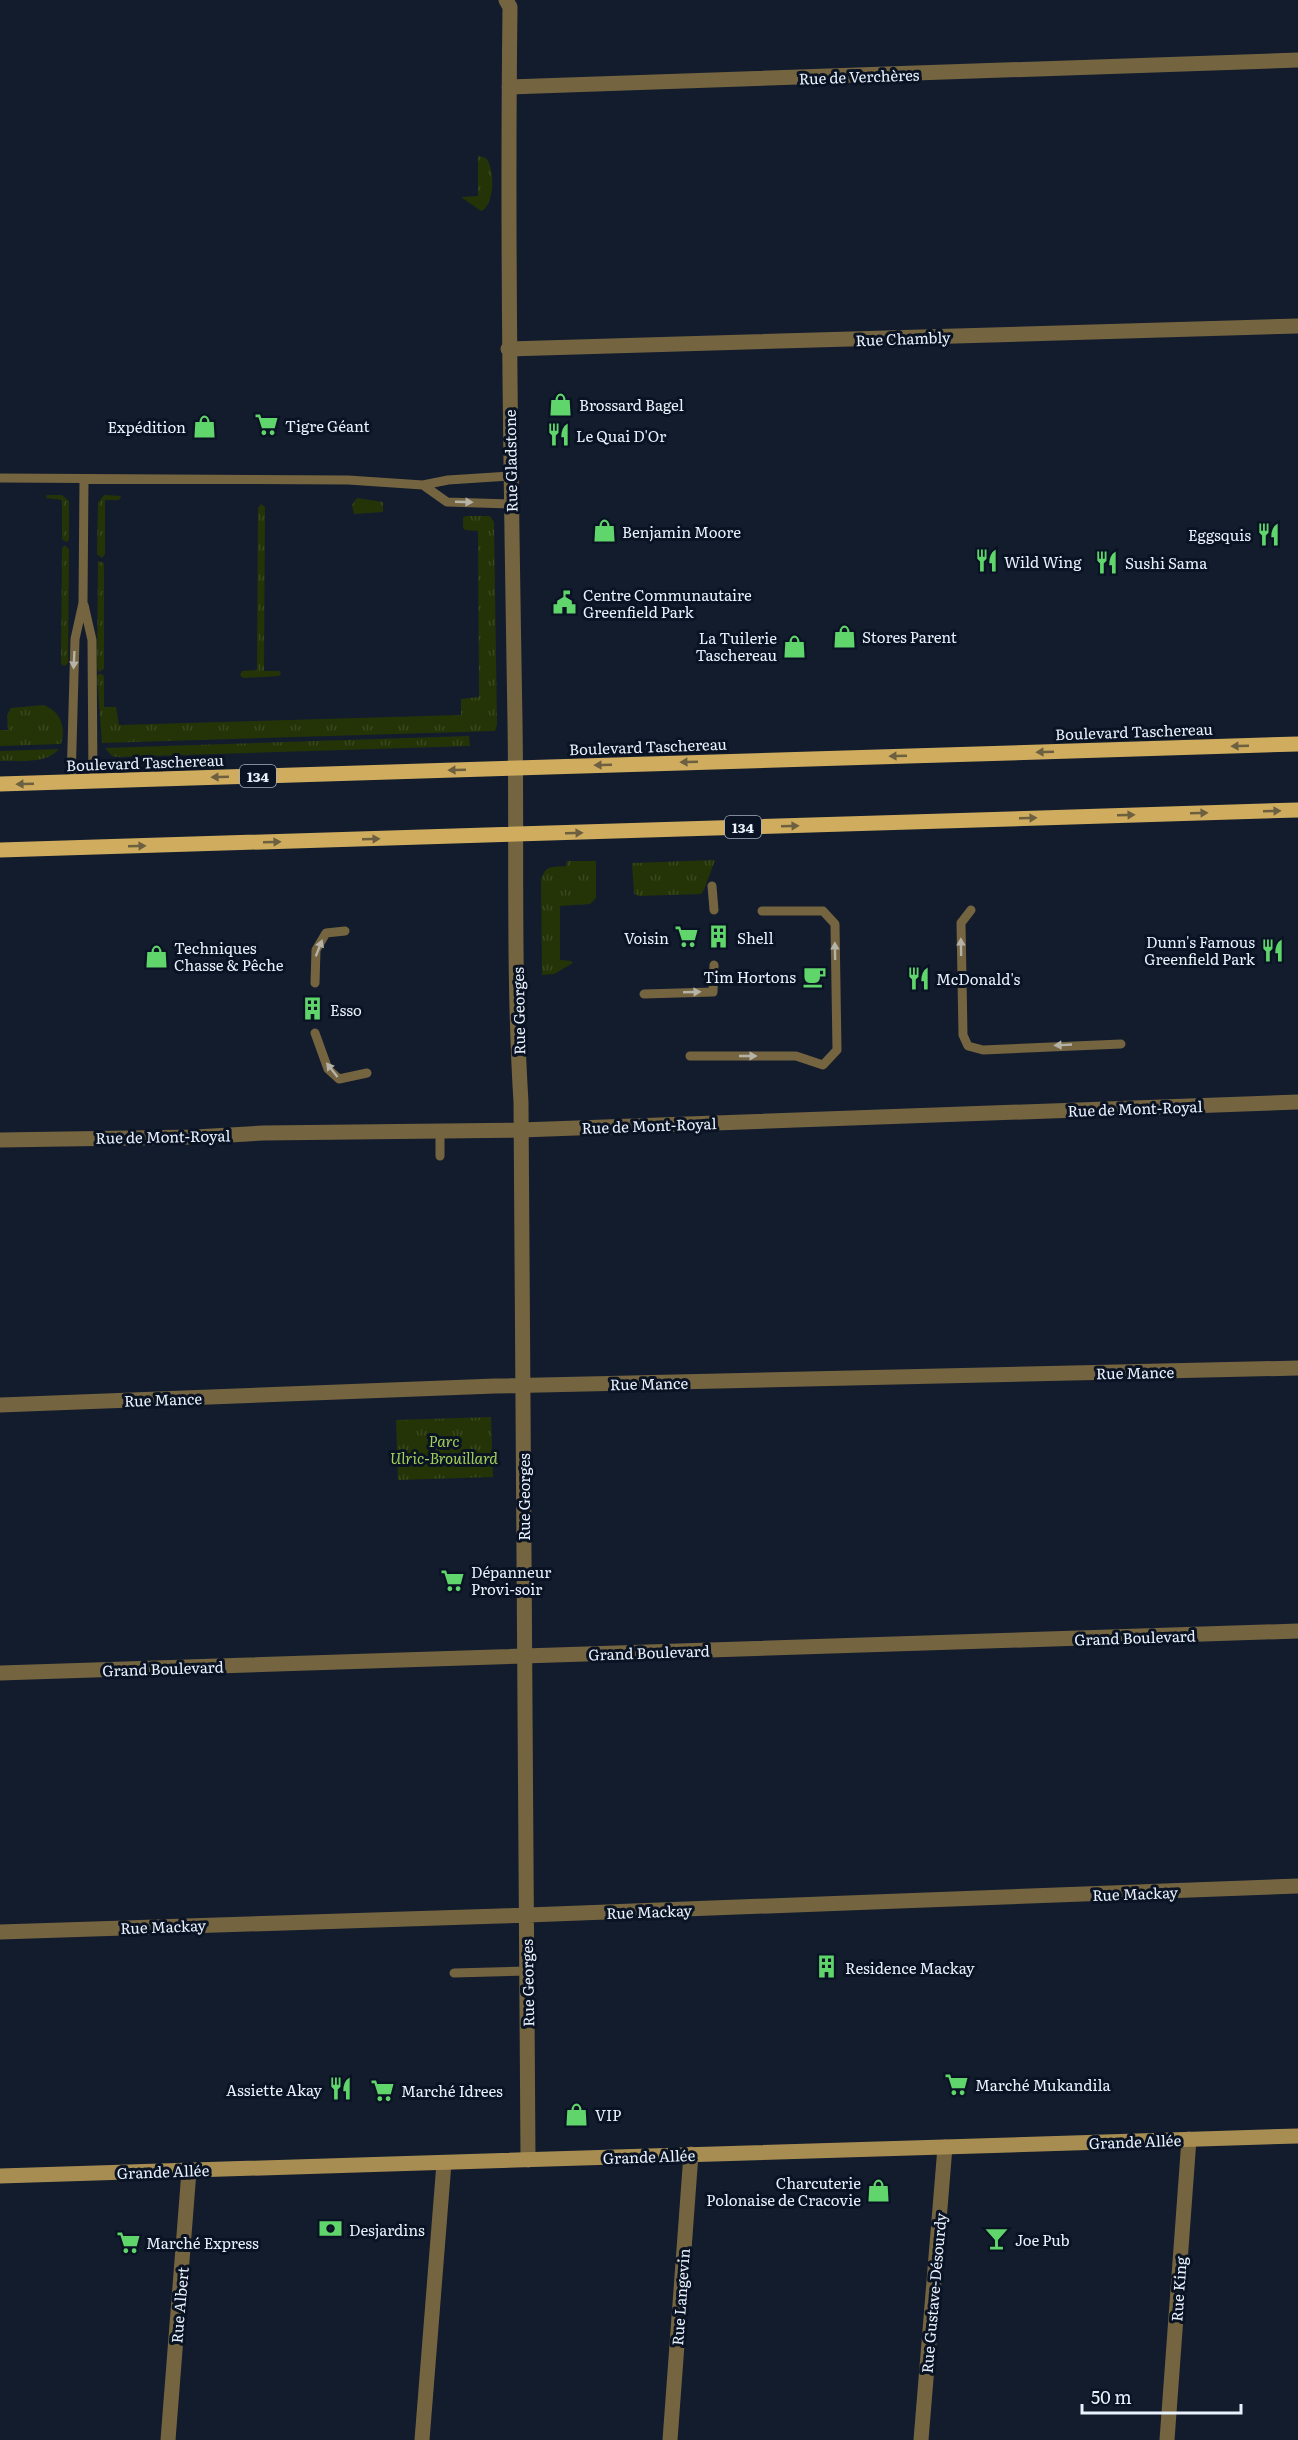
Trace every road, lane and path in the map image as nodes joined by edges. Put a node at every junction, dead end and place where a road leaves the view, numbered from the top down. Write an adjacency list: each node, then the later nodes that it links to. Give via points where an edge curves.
1 (506, 0): 3 (street, via 510,7)
2 (1298, 60): 3 (street, Rue de Verchères)
3 (509, 87): 5 (street, Rue Gladstone)
4 (1298, 326): 5 (street, Rue Chambly)
5 (508, 350): 6 (street, Rue Gladstone)
6 (510, 476): 9 (lane); 10 (street, Rue Gladstone)
7 (0, 478): 8 (lane)
8 (84, 479): 9 (lane, via 360,480); 11 (lane)
9 (423, 485): 10 (lane, one-way to 10, via 447,502)
10 (511, 504): 13 (street, Rue Gladstone)
11 (83, 603): 14 (lane, via 92,639); 15 (lane, one-way to 15, via 75,639)
12 (1298, 744): 13 (main road, Boulevard Taschereau / 134, one-way to 13)
13 (515, 768): 14 (main road, Boulevard Taschereau / 134, one-way to 14); 18 (street, Rue Gladstone)
14 (93, 781): 15 (main road, Boulevard Taschereau / 134)
15 (71, 782): 16 (main road, Boulevard Taschereau / 134, one-way to 16)
16 (0, 784)
17 (1298, 810): 18 (main road, 134, one-way to 17)
18 (516, 835): 19 (main road, 134, one-way to 18); 34 (street, Rue Georges)
19 (0, 850)
20 (712, 886): 21 (lane)
21 (714, 910)
22 (971, 910): 29 (lane, one-way to 22, via 983,1050 968,1046 963,1035 961,923)
23 (762, 911): 30 (lane, one-way to 23, via 795,1056 823,1065 837,1050 835,924 823,911)
24 (345, 931): 26 (lane, one-way to 24, via 316,950 326,933)
25 (714, 964): 27 (lane, one-way to 25, via 713,992)
26 (315, 983)
27 (644, 994)
28 (315, 1033): 31 (lane, one-way to 28, via 339,1079 328,1069)
29 (1121, 1044)
30 (690, 1056)
31 (367, 1074)
32 (1298, 1102): 34 (street, Rue de Mont-Royal)
33 (440, 1130): 34 (street, Rue de Mont-Royal); 35 (street, Rue de Mont-Royal); 36 (lane)
34 (521, 1130): 38 (street, Rue Georges)
35 (0, 1140)
36 (440, 1156)
37 (1298, 1368): 38 (street, Rue Mance)
38 (523, 1386): 39 (street, Rue Mance); 41 (street, Rue Georges)
39 (0, 1405)
40 (1298, 1631): 41 (street, Grand Boulevard)
41 (524, 1656): 42 (street, Grand Boulevard); 44 (street, Rue Georges)
42 (0, 1673)
43 (1298, 1886): 44 (street, Rue Mackay)
44 (526, 1914): 45 (street, Rue Mackay); 46 (street, Rue Georges)
45 (0, 1932)
46 (527, 1971): 47 (lane); 52 (street, Rue Georges)
47 (454, 1973)
48 (1298, 2136): 49 (main road, Grande Allée)
49 (1189, 2139): 50 (main road, Grande Allée); 60 (street, Rue King)
50 (945, 2147): 51 (main road, Grande Allée); 59 (street, Rue Gustave-Désourdy)
51 (691, 2154): 52 (main road, Grande Allée); 58 (street, Rue Langevin)
52 (528, 2160): 53 (main road, Grande Allée)
53 (444, 2163): 54 (main road, Grande Allée); 57 (street)
54 (189, 2170): 55 (main road, Grande Allée); 56 (street, Rue Albert)
55 (0, 2176)
56 (168, 2440)
57 (422, 2440)
58 (670, 2440)
59 (921, 2440)
60 (1167, 2440)

